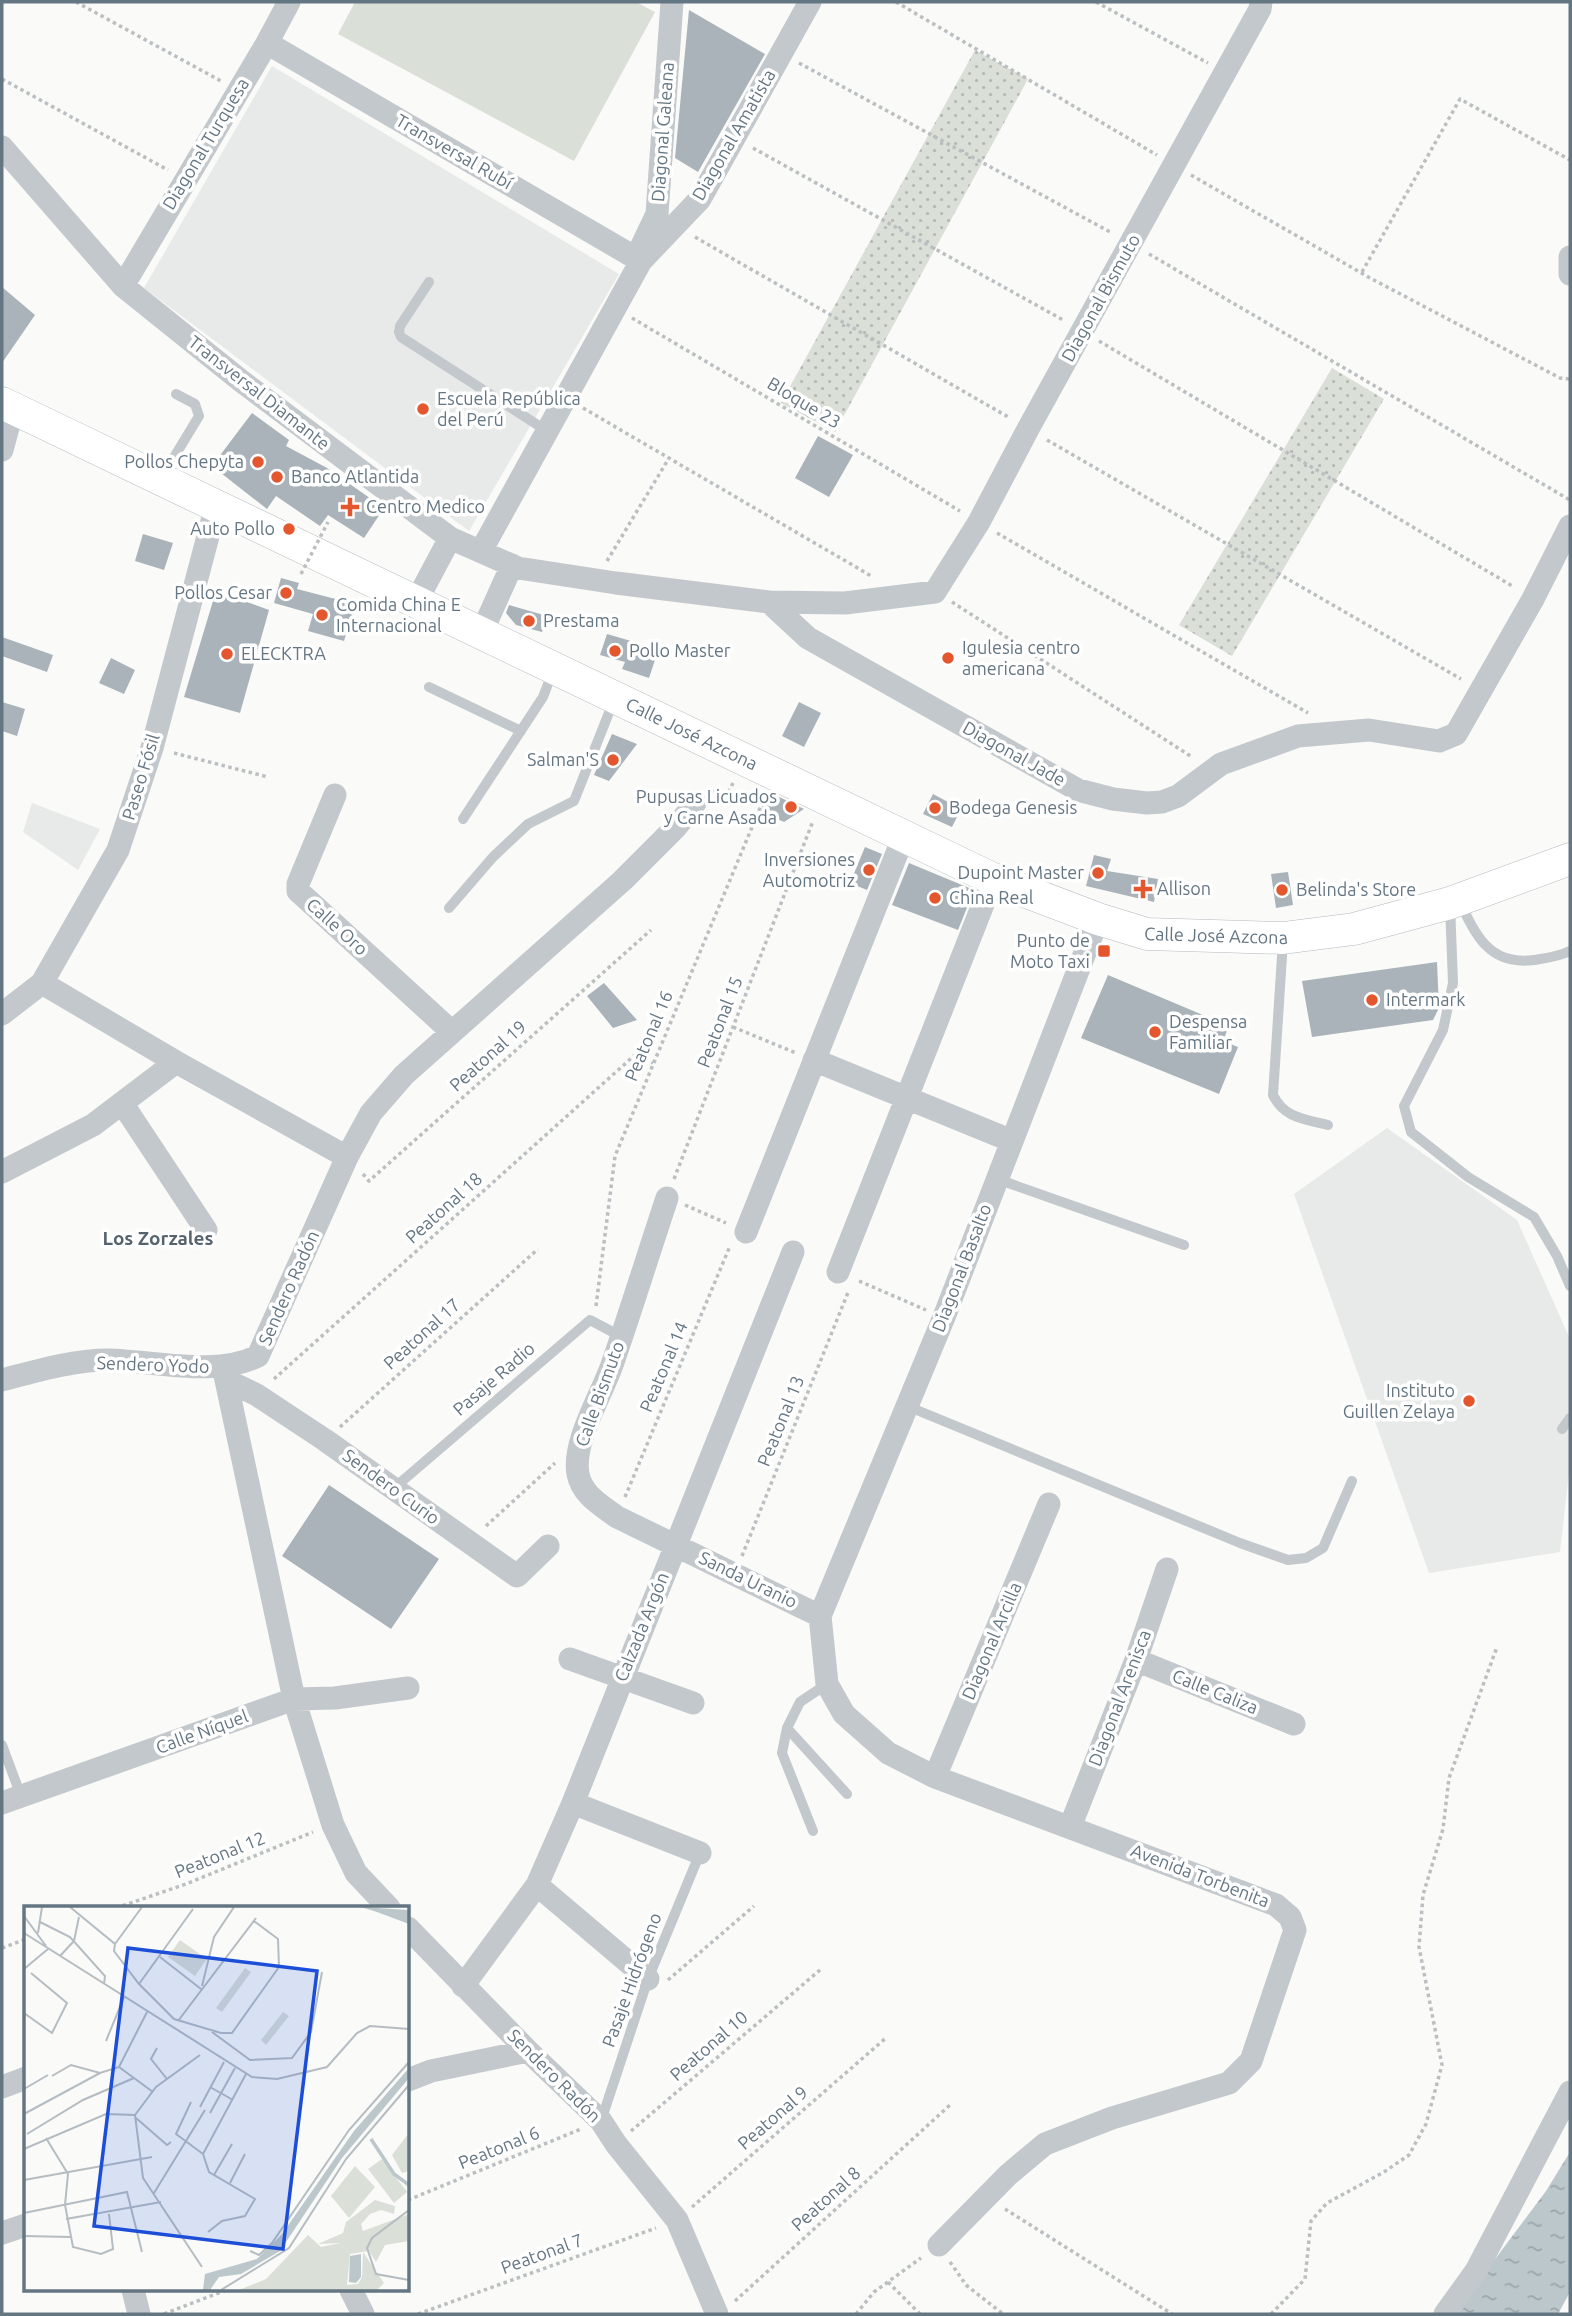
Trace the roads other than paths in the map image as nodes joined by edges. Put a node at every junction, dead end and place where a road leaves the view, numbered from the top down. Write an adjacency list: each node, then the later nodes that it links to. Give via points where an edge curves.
1 (289, 2): 5 (street, Diagonal Turquesa)
2 (810, 2): 8 (street, Diagonal Amatista, via 700,199)
3 (1261, 2): 22 (street, Diagonal Bismuto, via 979,522)
4 (669, 3): 8 (street, Diagonal Galeana, via 657,214)
5 (267, 43): 8 (street, Transversal Rubí); 11 (street, Diagonal Turquesa)
6 (2, 147): 11 (street, Transversal Diamante)
7 (1570, 257): 9 (street)
8 (638, 260): 14 (street, Diagonal Amatista)
9 (1570, 274)
10 (429, 282): 14 (lane, via 400,326 401,337)
11 (123, 286): 19 (street, Transversal Diamante)
12 (176, 394): 16 (lane, via 195,404 199,416)
13 (7, 406): 15 (street); 16 (main road, Calle José Azcona)
14 (547, 431): 20 (street, Diagonal Amatista)
15 (2, 450)
16 (160, 480): 17 (main road, Calle José Azcona)
17 (216, 506): 24 (main road, Calle José Azcona); 41 (street, Paseo Fósil, via 152,748 118,850)
18 (1570, 526): 23 (street, Diagonal Jade, via 1456,734 1439,741 1369,730 1298,736 1221,764 1178,796 1162,802 1113,799 1078,790 808,638)
19 (450, 538): 20 (street, Transversal Diamante); 24 (street)
20 (481, 551): 21 (street, Transversal Diamante)
21 (512, 565): 23 (street, Transversal Diamante); 25 (street)
22 (935, 592): 23 (street, Transversal Diamante, via 845,603)
23 (769, 602)
24 (416, 603): 25 (main road, Calle José Azcona)
25 (481, 634): 26 (main road, Calle José Azcona)
26 (554, 669): 28 (main road, Calle José Azcona); 29 (lane)
27 (429, 687): 29 (lane)
28 (615, 698): 33 (main road, Calle José Azcona); 37 (lane, via 574,801 528,824)
29 (521, 731): 32 (lane)
30 (335, 795): 43 (street, Calle Oro, via 298,891)
31 (695, 803): 43 (street, Sendero Radón, via 622,881)
32 (463, 819)
33 (903, 838): 35 (main road, Calle José Azcona); 44 (street)
34 (1570, 859): 36 (main road, Calle José Azcona)
35 (993, 880): 38 (main road, Calle José Azcona); 46 (street)
36 (1455, 901): 39 (main road, Calle José Azcona, via 1354,929); 40 (lane, via 1475,933 1493,953 1508,960 1559,957); 59 (lane, via 1453,984 1443,1030 1404,1106 1411,1132 1468,1177 1534,1217)
37 (449, 908)
38 (1098, 919): 39 (main road, Calle José Azcona, via 1147,934); 49 (street, Diagonal Basalto)
39 (1283, 938): 48 (lane, via 1273,1095 1279,1108)
40 (1570, 950)
41 (41, 983): 42 (street, Paseo Fósil); 45 (street)
42 (2, 1014)
43 (452, 1032): 50 (street, Sendero Radón, via 404,1075 371,1113)
44 (814, 1060): 46 (street); 55 (street)
45 (176, 1062): 47 (street); 50 (street)
46 (906, 1098): 49 (street); 58 (street)
47 (122, 1103): 51 (street, via 93,1125); 54 (street)
48 (1328, 1125)
49 (1012, 1141): 52 (street, Diagonal Basalto)
50 (347, 1157): 61 (street, Sendero Radón, via 258,1356)
51 (2, 1172)
52 (997, 1179): 56 (lane); 63 (street, Diagonal Basalto)
53 (667, 1198): 60 (street, Calle Bismuto)
54 (206, 1230)
55 (739, 1236)
56 (1184, 1245)
57 (793, 1252): 69 (street, Calzada Argón)
58 (845, 1275)
59 (1570, 1286)
60 (622, 1337): 67 (lane, Pasaje Radio, via 590,1320); 69 (street, Calle Bismuto, via 583,1438 578,1476 588,1495 617,1517)
61 (225, 1373): 62 (street, Sendero Yodo, via 106,1360); 67 (street, Sendero Curio); 78 (street)
62 (2, 1380)
63 (907, 1406): 66 (lane, via 1287,1560 1306,1558 1323,1548); 72 (street, Diagonal Basalto)
64 (1570, 1418): 65 (lane)
65 (1562, 1429)
66 (1352, 1481)
67 (394, 1488): 70 (street, Sendero Curio, via 517,1576)
68 (1049, 1504): 83 (street, Diagonal Arcilla)
69 (675, 1544): 72 (street, Sanda Uranio); 75 (street, Calzada Argón)
70 (548, 1546)
71 (1167, 1569): 74 (street, Diagonal Arenisca)
72 (820, 1616): 76 (street, Avenida Torbenita)
73 (570, 1659): 75 (street)
74 (1136, 1660): 80 (street, Calle Caliza); 87 (street, Diagonal Arenisca)
75 (621, 1678): 79 (street); 86 (street, Calzada Argón)
76 (827, 1684): 81 (lane, via 800,1702); 83 (street, Avenida Torbenita, via 844,1714 888,1753)
77 (408, 1688): 78 (street, Calle Níquel)
78 (294, 1699): 85 (street, Calle Níquel); 91 (street, via 332,1825 356,1873)
79 (692, 1703)
80 (1294, 1724)
81 (787, 1728): 84 (lane); 88 (lane, via 782,1754)
82 (2, 1745): 85 (lane)
83 (935, 1777): 87 (street, Avenida Torbenita)
84 (847, 1794)
85 (11, 1800)
86 (573, 1803): 89 (street); 90 (street, Calzada Argón)
87 (1070, 1827): 103 (street, Avenida Torbenita, via 1276,1905 1290,1917 1295,1930 1251,2061 1230,2083 1112,2118 1045,2144)
88 (813, 1831)
89 (700, 1853): 93 (lane, Pasaje Hidrógeno)
90 (537, 1885): 93 (street); 94 (street, Calzada Argón)
91 (388, 1906)
92 (410, 1929): 94 (street, Sendero Radón)
93 (648, 1979): 100 (lane, Pasaje Hidrógeno)
94 (463, 1986): 95 (street, Sendero Radón)
95 (528, 2051): 97 (street); 100 (street, Sendero Radón)
96 (24, 2079): 98 (street)
97 (410, 2079)
98 (2, 2087)
99 (1570, 2092): 109 (street, via 1476,2271)
100 (601, 2121): 106 (street, Sendero Radón, via 677,2220)
101 (24, 2226): 102 (street)
102 (2, 2233)
103 (939, 2245)
104 (134, 2292): 107 (street)
105 (352, 2292): 108 (street)
106 (724, 2310)
107 (139, 2314)
108 (363, 2314)
109 (1445, 2314)

